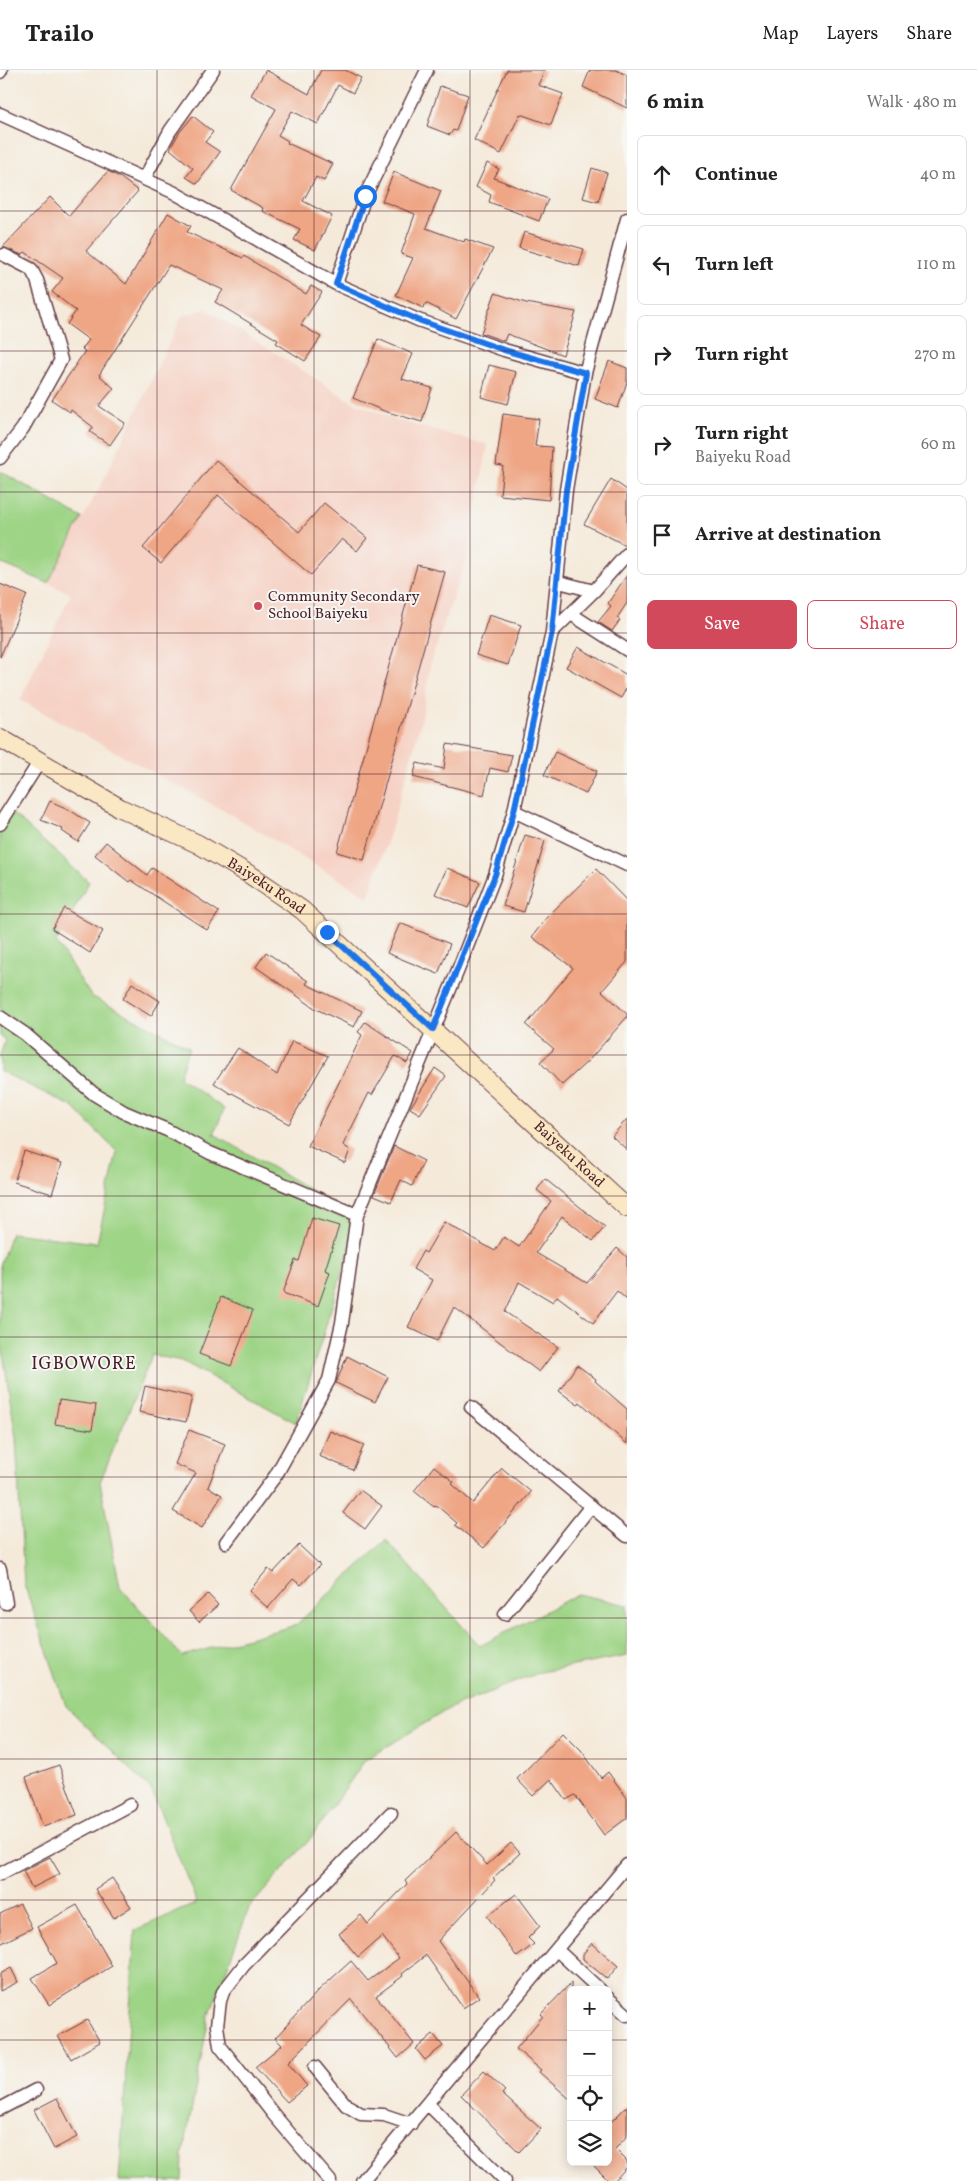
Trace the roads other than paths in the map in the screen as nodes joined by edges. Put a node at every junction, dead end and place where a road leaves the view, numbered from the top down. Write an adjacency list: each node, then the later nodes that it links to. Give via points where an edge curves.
1 (213, 70): 4 (street, via 170,131)
2 (426, 70): 7 (street, via 365,196)
3 (0, 114): 4 (street)
4 (144, 179): 7 (street, via 173,192)
5 (627, 220): 8 (street)
6 (4, 255): 9 (street, via 32,270 61,360 23,428)
7 (336, 284): 8 (street, via 418,320 504,350)
8 (586, 373): 11 (street, via 566,490)
9 (0, 458)
10 (627, 554): 12 (street)
11 (559, 582): 12 (street); 14 (street)
12 (594, 591): 13 (street)
13 (571, 614): 14 (street); 15 (street)
14 (552, 632): 18 (street)
15 (627, 650)
16 (0, 738): 17 (main road, Baiyeku Road)
17 (40, 761): 19 (street); 22 (main road, Baiyeku Road, via 120,808 198,844 302,910)
18 (514, 811): 20 (street); 22 (street, via 495,875)
19 (0, 824)
20 (627, 865)
21 (0, 1017): 24 (street, via 25,1034 94,1094 124,1112 210,1153)
22 (433, 1029): 23 (main road, Baiyeku Road); 24 (street)
23 (627, 1208)
24 (357, 1215): 28 (street, via 342,1323 329,1380 280,1468)
25 (471, 1407): 26 (street)
26 (591, 1506): 27 (street); 31 (street)
27 (627, 1536)
28 (226, 1542)
29 (0, 1569): 30 (street)
30 (6, 1603)
31 (505, 1614)
32 (130, 1805): 35 (street)
33 (391, 1813): 45 (street, via 244,1965 220,2001 216,2026 220,2046)
34 (627, 1865): 36 (street)
35 (0, 1874)
36 (557, 1950): 37 (street); 42 (street)
37 (596, 1986)
38 (612, 2002): 39 (street)
39 (627, 2015)
40 (315, 2068): 44 (street, via 346,2104 361,2114 384,2114)
41 (36, 2090): 43 (street)
42 (428, 2104): 44 (street); 47 (street)
43 (0, 2109)
44 (411, 2124): 46 (street)
45 (330, 2181)
46 (362, 2181)
47 (505, 2181)

